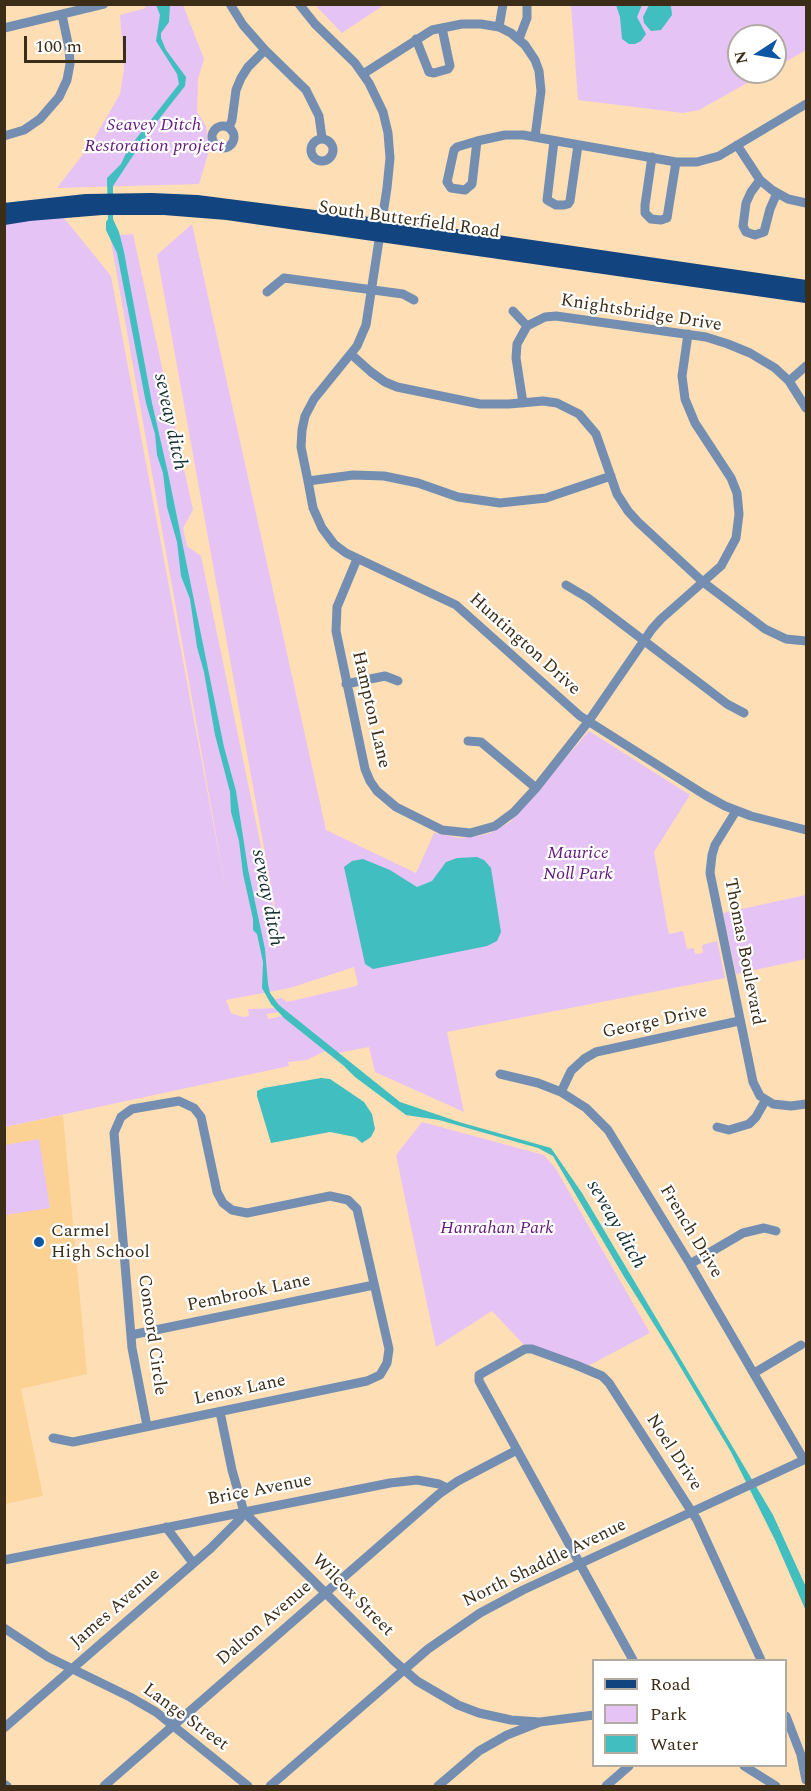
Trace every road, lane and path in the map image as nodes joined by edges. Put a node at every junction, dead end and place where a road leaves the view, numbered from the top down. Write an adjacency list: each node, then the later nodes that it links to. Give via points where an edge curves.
1 (104, 4): 6 (street)
2 (230, 4): 12 (street)
3 (299, 4): 13 (street, Huntington Drive)
4 (503, 4): 7 (street)
5 (527, 4): 11 (street)
6 (62, 15): 8 (street); 16 (street, via 70,64 59,97 40,119 24,130)
7 (499, 27): 9 (street, via 481,24); 11 (street)
8 (4, 28)
9 (442, 28): 10 (street); 10 (street, via 448,69 429,72)
10 (416, 39): 13 (street)
11 (519, 39): 17 (street, via 535,60 541,84)
12 (265, 50): 15 (street, via 241,78); 18 (street, via 306,90 319,116)
13 (363, 74): 31 (street, Huntington Drive, via 379,102 388,133 390,158)
14 (806, 105): 22 (street)
15 (229, 128)
16 (4, 136)
17 (535, 137): 19 (street, via 505,135); 20 (street)
18 (322, 138)
19 (477, 141): 19 (street, via 454,150 447,182 451,188 465,190 472,184)
20 (554, 141): 21 (street); 21 (street, via 547,200 556,205 570,201)
21 (578, 145): 23 (street)
22 (737, 145): 24 (street, via 710,159); 25 (street)
23 (652, 157): 24 (street); 24 (street, via 645,205 645,213 651,219 667,218)
24 (676, 162)
25 (760, 180): 26 (street); 26 (street, via 746,203 746,232 764,232)
26 (777, 193): 27 (street)
27 (807, 203)
28 (110, 205): 29 (main road, South Butterfield Road); 30 (main road, South Butterfield Road); 31 (main road, South Butterfield Road, via 152,199 197,201)
29 (4, 209)
30 (4, 219)
31 (381, 230): 32 (main road, South Butterfield Road); 33 (street, Huntington Drive); 35 (main road, South Butterfield Road)
32 (807, 286)
33 (372, 290): 34 (street, via 284,278); 36 (street, via 403,294); 40 (street, Huntington Drive, via 366,325)
34 (267, 292)
35 (807, 297)
36 (414, 300)
37 (513, 311): 38 (street)
38 (527, 326): 39 (street, Knightsbridge Drive, via 556,316); 43 (street, via 516,352)
39 (688, 334): 42 (street, Knightsbridge Drive, via 750,353); 48 (street, Hampton Lane, via 682,376 685,399 695,423 731,478 740,514 732,549)
40 (352, 354): 43 (street, via 371,372 397,387 480,404); 46 (street, Huntington Drive, via 314,399 305,416 301,439)
41 (807, 366): 42 (street)
42 (789, 381): 44 (street, Knightsbridge Drive)
43 (523, 402): 45 (street, via 557,404 584,418 596,434)
44 (807, 408)
45 (611, 476): 46 (street, via 531,501 500,503 461,498 384,476 353,475); 48 (street, via 628,511)
46 (308, 481): 47 (street, Huntington Drive, via 322,528 334,544)
47 (357, 559): 53 (street, Hampton Lane, via 335,616); 55 (street, Huntington Drive, via 456,605)
48 (703, 582): 50 (street, Hampton Lane, via 661,619); 51 (street, via 774,634)
49 (566, 585): 50 (street)
50 (643, 641): 54 (street); 55 (street, Hampton Lane)
51 (807, 641)
52 (398, 681): 53 (street, via 381,676)
53 (346, 684): 57 (street, Hampton Lane, via 365,769 378,792 396,807 442,830 470,833 488,829 509,817)
54 (744, 713)
55 (588, 722): 57 (street, Hampton Lane); 58 (street, Huntington Drive)
56 (468, 741): 57 (street, via 481,742)
57 (536, 788)
58 (736, 811): 59 (street, Huntington Drive); 60 (street, Thomas Boulevard, via 715,845 710,873)
59 (807, 830)
60 (739, 1021): 62 (street, George Drive, via 596,1052 572,1071); 63 (street, Thomas Boulevard, via 753,1082)
61 (500, 1074): 62 (street, French Drive)
62 (561, 1092): 67 (street, French Drive, via 586,1108 608,1130)
63 (765, 1101): 64 (street, via 785,1106); 65 (street, via 749,1124 729,1130)
64 (807, 1104)
65 (717, 1127)
66 (776, 1231): 67 (street, via 764,1228 743,1233)
67 (690, 1264): 72 (street, French Drive)
68 (374, 1285): 69 (street, Pembrook Lane); 69 (street, Concord Circle, via 361,1219 353,1203 330,1196 247,1213 232,1210 217,1192 198,1113 179,1101 151,1105 125,1113 114,1133); 71 (street, Concord Circle)
69 (131, 1335): 74 (street, Concord Circle)
70 (801, 1345): 72 (street)
71 (388, 1360): 73 (street, Lenox Lane, via 380,1375 367,1382)
72 (753, 1373): 77 (street, French Drive)
73 (220, 1412): 74 (street, Lenox Lane); 79 (street, Wilcox Street)
74 (147, 1426): 75 (street, Lenox Lane, via 73,1442)
75 (53, 1438)
76 (515, 1450): 78 (street); 80 (street, Noel Drive, via 478,1381 479,1376 529,1348 602,1376 609,1383); 84 (street)
77 (805, 1460): 80 (street, North Shaddle Avenue)
78 (447, 1488): 79 (street, Brice Avenue, via 417,1480 390,1483); 85 (street, Dalton Avenue)
79 (244, 1512): 81 (street, Brice Avenue); 83 (street, James Avenue); 85 (street, Wilcox Street)
80 (691, 1512): 84 (street, North Shaddle Avenue); 88 (street, Noel Drive)
81 (166, 1527): 82 (street, Brice Avenue); 83 (street)
82 (4, 1560)
83 (193, 1563): 89 (street, James Avenue)
84 (580, 1564): 87 (street); 90 (street, North Shaddle Avenue, via 480,1612)
85 (326, 1592): 90 (street, Wilcox Street); 94 (street, Dalton Avenue)
86 (4, 1628): 89 (street, Lange Street)
87 (632, 1659)
88 (760, 1659)
89 (71, 1670): 94 (street, Lange Street, via 129,1697); 95 (street, James Avenue)
90 (404, 1670): 93 (street, Wilcox Street, via 458,1705 511,1720); 101 (street, North Shaddle Avenue)
91 (592, 1715): 93 (street)
92 (787, 1719): 98 (street)
93 (540, 1722): 102 (street, via 480,1751)
94 (174, 1725): 99 (street, Dalton Avenue); 100 (street, Lange Street)
95 (4, 1728)
96 (628, 1767): 103 (street)
97 (746, 1767): 104 (street)
98 (807, 1780)
99 (104, 1786)
100 (248, 1786)
101 (270, 1786)
102 (438, 1786)
103 (606, 1786)
104 (776, 1786)

